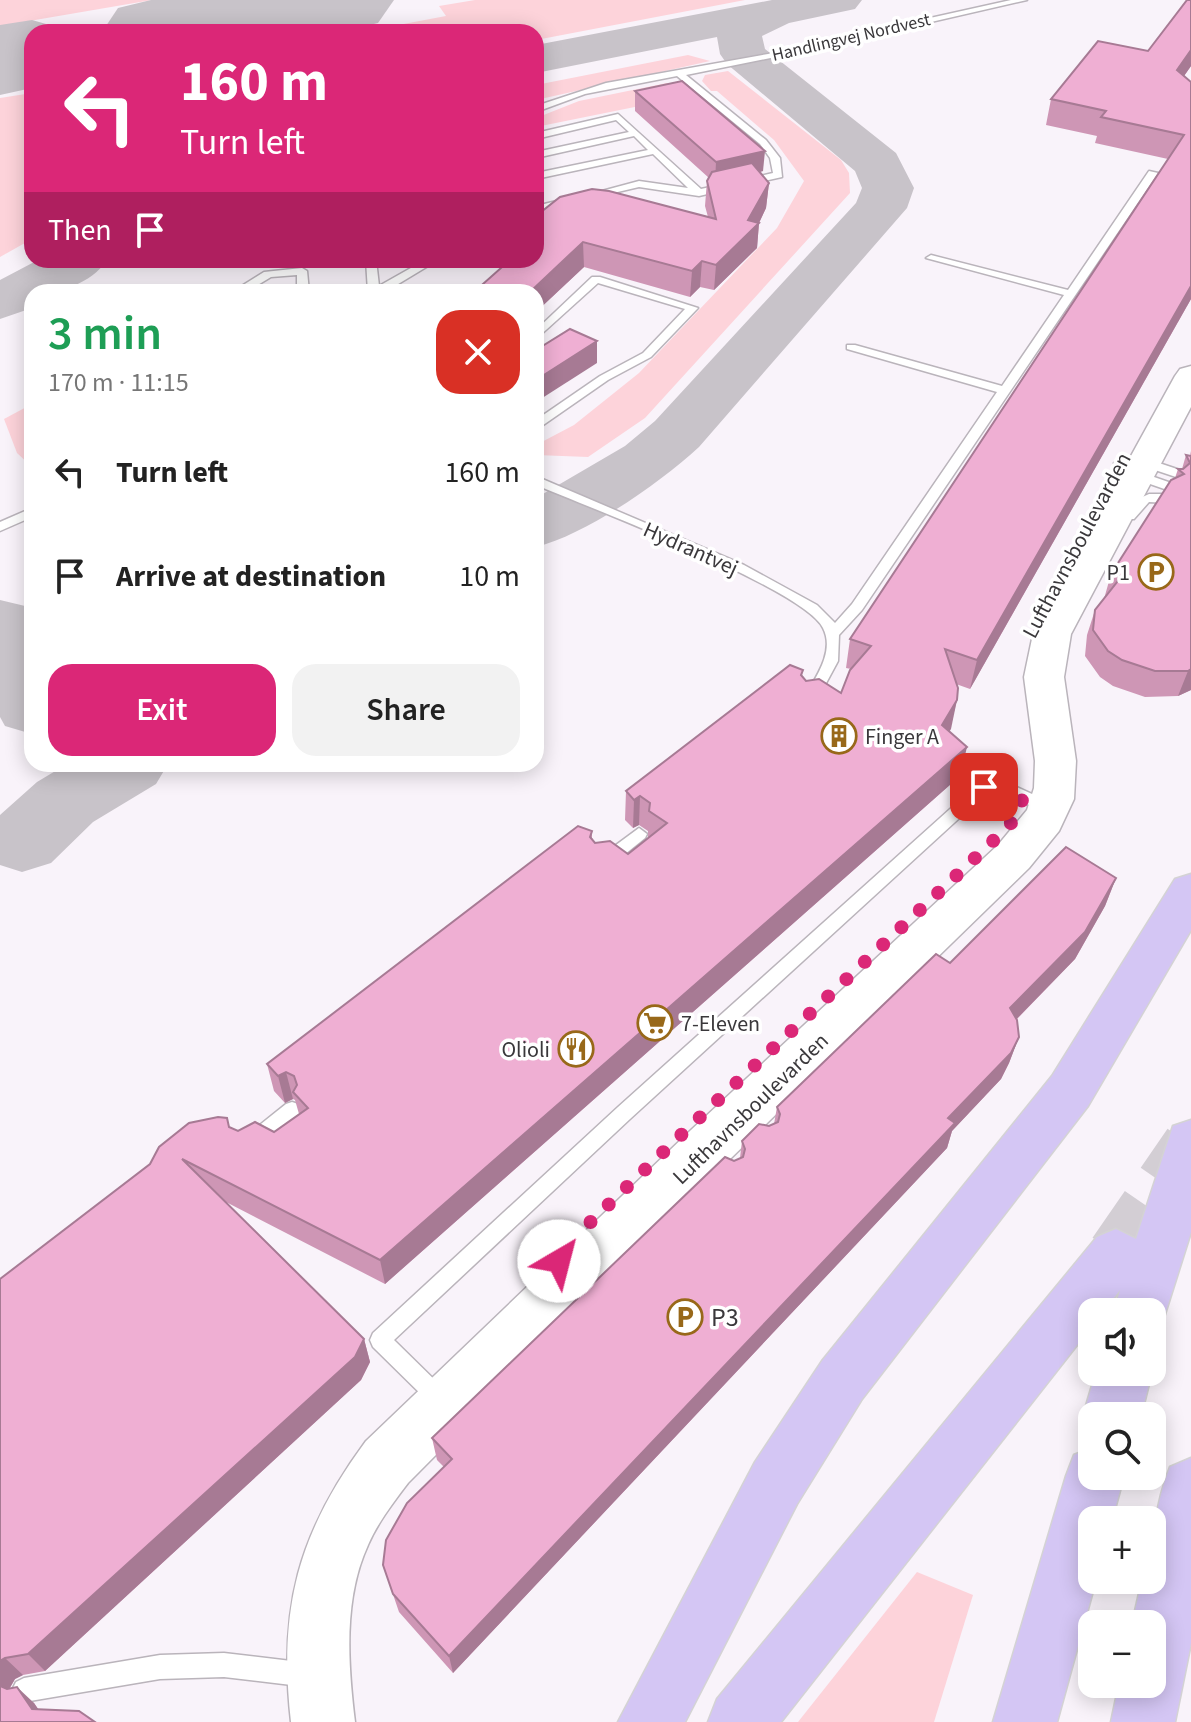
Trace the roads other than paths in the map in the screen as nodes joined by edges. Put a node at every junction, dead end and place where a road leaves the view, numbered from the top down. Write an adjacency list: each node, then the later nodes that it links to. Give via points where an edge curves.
1 (1023, 0): 2 (lane, Handlingvej Nordvest)
2 (680, 74): 3 (lane); 10 (lane, via 763,142 775,158 778,175)
3 (544, 106)
4 (636, 133): 5 (lane, via 618,117); 6 (lane); 7 (lane)
5 (544, 134)
6 (655, 151): 9 (lane); 10 (lane)
7 (544, 153)
8 (1153, 173): 17 (lane)
9 (544, 174)
10 (699, 193): 11 (lane, via 639,184)
11 (544, 207)
12 (931, 258): 17 (lane)
13 (295, 268): 15 (lane)
14 (419, 268): 16 (lane)
15 (251, 284)
16 (390, 284)
17 (1072, 294): 21 (lane)
18 (544, 328): 22 (lane, via 596,279 692,308 647,355)
19 (851, 347): 21 (lane)
20 (1188, 364): 23 (street, Lufthavnsboulevarden)
21 (1006, 391): 29 (lane, via 857,607)
22 (544, 420)
23 (1133, 467): 24 (lane); 28 (street, Lufthavnsboulevarden); 28 (lane, via 1170,493 1143,499 1124,526); 31 (street, Lufthavnsboulevarden, via 1034,616 1022,647 1018,681)
24 (1182, 475)
25 (544, 484): 29 (lane, Hydrantvej, via 750,573 806,603 827,620)
26 (24, 516): 27 (lane)
27 (0, 527)
28 (1100, 544): 31 (street, Lufthavnsboulevarden, via 1052,634 1045,659 1055,790)
29 (833, 633): 30 (lane, via 827,672)
30 (811, 696)
31 (1036, 802): 40 (street, Lufthavnsboulevarden, via 577,1235); 40 (street, Lufthavnsboulevarden, via 1021,849); 41 (lane, via 997,784 984,787 380,1340)
32 (639, 834): 33 (lane)
33 (601, 864)
34 (1191, 891): 48 (highway, via 1070,1091 834,1393 776,1483)
35 (292, 1110): 37 (lane)
36 (1191, 1142): 39 (highway)
37 (247, 1146)
38 (1116, 1254): 49 (highway)
39 (1145, 1298)
40 (488, 1364): 41 (street, Lufthavnsboulevarden)
41 (446, 1405): 47 (street, Lufthavnsboulevarden, via 387,1462 355,1507 331,1559 317,1617)
42 (1191, 1488): 44 (highway)
43 (1091, 1490): 50 (highway)
44 (1166, 1612)
45 (24, 1690): 47 (lane, via 160,1667 224,1665)
46 (1148, 1698): 51 (highway)
47 (320, 1699)
48 (650, 1722)
49 (740, 1722)
50 (1025, 1722)
51 (1143, 1722)

